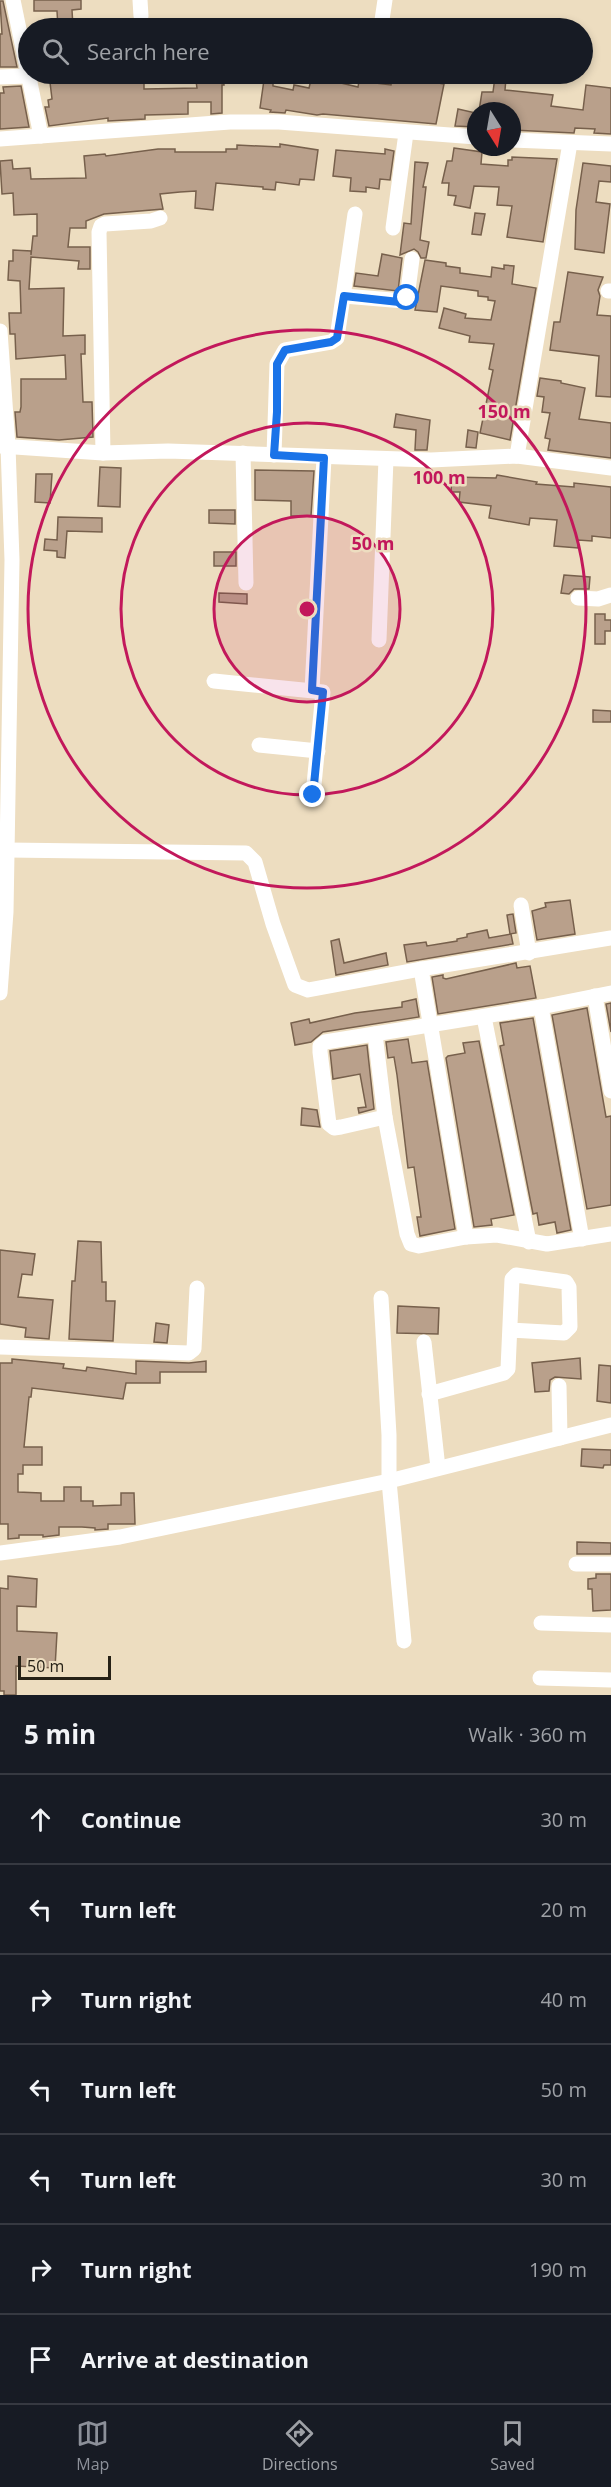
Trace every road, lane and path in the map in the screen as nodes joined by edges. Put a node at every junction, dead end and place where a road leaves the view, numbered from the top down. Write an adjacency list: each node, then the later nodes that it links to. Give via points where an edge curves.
1 (13, 0): 6 (street)
2 (140, 0): 4 (street)
3 (385, 0): 5 (street)
4 (141, 16)
5 (382, 18)
6 (18, 25)
7 (18, 76): 8 (street)
8 (0, 77)
9 (30, 84): 11 (street)
10 (406, 133): 11 (street, via 230,122); 12 (street); 19 (street)
11 (41, 136): 13 (street)
12 (467, 136)
13 (0, 139)
14 (521, 140): 15 (street)
15 (570, 143): 16 (street); 27 (street)
16 (611, 144)
17 (355, 214): 21 (street)
18 (160, 218): 24 (street, via 105,224 99,232)
19 (393, 228)
20 (412, 259): 21 (street, via 404,301)
21 (344, 296): 26 (street, via 337,338 285,350 280,356)
22 (0, 331): 23 (street)
23 (4, 446): 24 (street); 31 (street)
24 (103, 453): 25 (street)
25 (243, 453): 26 (street); 32 (street)
26 (274, 455): 28 (street)
27 (517, 456): 29 (street); 30 (street)
28 (324, 458): 29 (street); 37 (street)
29 (386, 459): 35 (street)
30 (611, 468)
31 (6, 532): 41 (street)
32 (246, 583)
33 (611, 595): 34 (street)
34 (578, 598)
35 (379, 640)
36 (213, 681): 37 (street)
37 (312, 690): 39 (street, via 323,692)
38 (259, 745): 39 (street)
39 (318, 751): 40 (street)
40 (313, 795)
41 (7, 850): 45 (street, via 246,853 255,862 273,924 299,988 308,990); 46 (street)
42 (521, 905): 44 (street)
43 (611, 938): 44 (street)
44 (529, 953): 45 (street)
45 (420, 969): 51 (street)
46 (0, 993)
47 (611, 993): 48 (street)
48 (595, 996): 49 (street); 53 (street)
49 (541, 1007): 50 (street); 57 (street)
50 (484, 1017): 51 (street); 58 (street)
51 (429, 1024): 52 (street); 56 (street)
52 (375, 1034): 54 (street); 54 (street, via 325,1042 320,1052 329,1124 334,1128)
53 (611, 1091)
54 (385, 1117): 56 (street, via 411,1244)
55 (611, 1234): 57 (street)
56 (466, 1237): 58 (street, via 497,1235)
57 (582, 1239): 58 (street, via 547,1244)
58 (529, 1242)
59 (197, 1288): 63 (street, via 194,1349 189,1353)
60 (381, 1298): 69 (street)
61 (510, 1330): 61 (street, via 512,1279 516,1275 566,1282 568,1331); 65 (street, via 508,1369 504,1373)
62 (424, 1342): 65 (street)
63 (0, 1347)
64 (560, 1386): 67 (street)
65 (429, 1394): 68 (street)
66 (611, 1425): 67 (street)
67 (560, 1438): 68 (street)
68 (438, 1468): 69 (street)
69 (389, 1481): 70 (street, via 120,1537); 75 (street)
70 (0, 1553)
71 (576, 1564): 72 (street)
72 (611, 1564)
73 (541, 1623): 74 (street)
74 (611, 1625)
75 (404, 1641)
76 (540, 1678): 77 (street)
77 (611, 1680)

